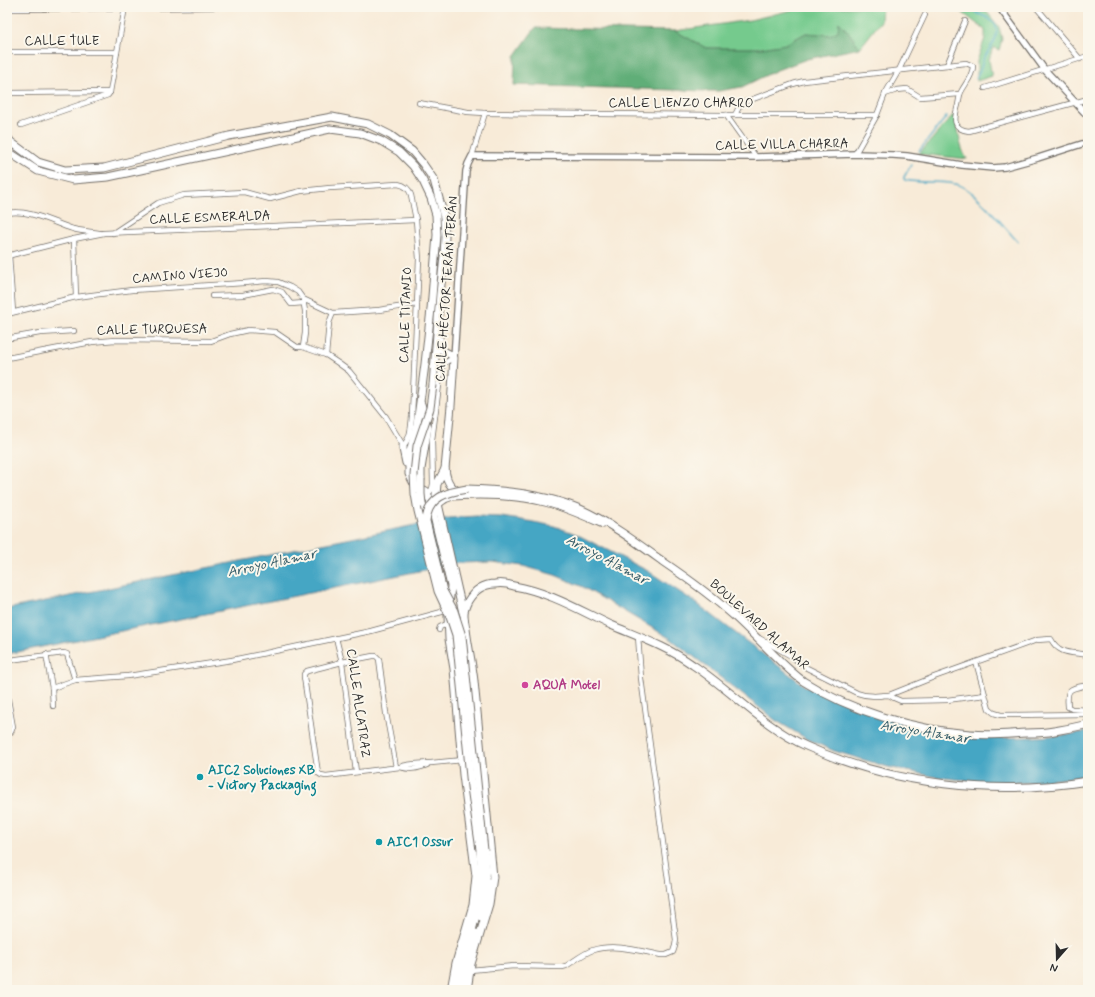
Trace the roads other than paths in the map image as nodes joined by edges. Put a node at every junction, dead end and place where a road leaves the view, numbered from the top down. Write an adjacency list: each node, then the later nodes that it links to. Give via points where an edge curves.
1 (124, 7): 2 (street); 5 (street); 9 (street)
2 (223, 7)
3 (999, 7): 14 (street)
4 (1036, 7): 11 (street)
5 (7, 9)
6 (926, 15): 13 (street)
7 (965, 21): 12 (street)
8 (7, 52): 9 (street, CALLE TULE)
9 (117, 52): 17 (street)
10 (1088, 56): 11 (street)
11 (1080, 59): 14 (street)
12 (947, 65): 13 (street); 19 (street, via 966,63 973,66 972,74)
13 (899, 70): 18 (street); 24 (street, via 804,81 745,102)
14 (1045, 70): 15 (street); 22 (street)
15 (985, 88)
16 (7, 92): 17 (street)
17 (110, 92): 28 (street, via 108,95)
18 (885, 94): 19 (street, via 897,90 907,90 920,97); 26 (street)
19 (960, 94): 22 (street, via 956,124 962,130 969,131)
20 (1088, 99): 22 (street)
21 (419, 103): 23 (street, CALLE LIENZO CHARRO)
22 (1076, 103): 27 (street)
23 (485, 113): 25 (street, CALLE LIENZO CHARRO); 33 (street, CALLE HÉCTOR TERÁN TERÁN)
24 (735, 114): 25 (street, CALLE LIENZO CHARRO); 26 (street, CALLE LIENZO CHARRO)
25 (726, 115): 34 (street)
26 (877, 115): 32 (street)
27 (1088, 116)
28 (21, 125)
29 (7, 137): 45 (main road, via 38,162 65,170 104,168 229,136 332,117 368,124 390,135 412,151 434,180 444,217 445,237)
30 (1088, 142): 32 (street, CALLE VILLA CHARRA, via 1038,158 993,168 907,156)
31 (7, 151): 56 (main road, via 38,171 73,180 108,177 330,129 360,133 400,152 423,181 432,198 436,220 431,309)
32 (855, 154): 34 (street, CALLE VILLA CHARRA)
33 (472, 156): 34 (street, CALLE VILLA CHARRA); 55 (street, CALLE HÉCTOR TERÁN TERÁN, via 466,171)
34 (756, 157)
35 (7, 214): 37 (street, via 29,213 74,229)
36 (416, 220): 38 (street, CALLE ESMERALDA); 38 (street, CALLE TITANIO, via 410,191 398,184 301,190 270,199 244,192 184,195 158,203); 44 (street, CALLE TITANIO, via 419,259)
37 (104, 233): 38 (street, CALLE ESMERALDA); 39 (street, CALLE ESMERALDA)
38 (113, 233)
39 (74, 239): 40 (street, CALLE ESMERALDA); 42 (street)
40 (8, 255): 46 (street)
41 (212, 296): 43 (street, via 243,295 273,289 282,292 291,304)
42 (76, 297): 43 (street, CAMINO VIEJO, via 132,290 266,281 290,287 298,292); 46 (street, CAMINO VIEJO)
43 (303, 301): 47 (street); 51 (street)
44 (417, 304): 47 (street); 58 (street, CALLE TITANIO, via 412,416 410,434)
45 (439, 307): 55 (main road, via 442,314 439,348); 57 (main road, bridge, via 433,385)
46 (13, 312): 48 (street, CAMINO VIEJO)
47 (333, 313): 53 (street, via 329,323)
48 (7, 314)
49 (74, 330): 50 (street, via 11,338)
50 (7, 336)
51 (303, 347): 53 (street, CALLE TURQUESA); 54 (street, CALLE TURQUESA, via 297,347 275,332 248,330 211,341 115,340)
52 (7, 351): 54 (street)
53 (326, 355): 58 (street, CALLE TURQUESA, via 359,383 386,416)
54 (9, 357)
55 (454, 358): 60 (main road, CALLE HÉCTOR TERÁN TERÁN); 63 (street, via 445,362 441,370 432,440 433,484)
56 (420, 402): 57 (main road); 59 (main road)
57 (426, 421): 66 (main road, bridge, via 428,427 421,470 421,494); 97 (main road, bridge, via 416,453 415,494 438,591 456,635 471,787)
58 (403, 446): 59 (street, CALLE TURQUESA); 63 (main road, via 408,480 415,489)
59 (409, 456): 63 (main road, via 411,479)
60 (445, 469): 61 (main road, CALLE HÉCTOR TERÁN TERÁN); 62 (main road, CALLE HÉCTOR TERÁN TERÁN, via 449,484 458,492)
61 (437, 487): 63 (main road); 64 (main road)
62 (468, 492): 64 (main road, via 450,497); 66 (main road, bridge, via 453,491 438,498 430,507); 73 (main road, BOULEVARD ALAMAR, via 499,490 555,500 579,509 637,542 700,588)
63 (428, 494): 65 (main road)
64 (438, 504): 65 (main road)
65 (436, 513): 67 (main road)
66 (426, 521): 97 (main road, bridge, via 443,591 454,611 462,636)
67 (451, 572): 68 (main road); 69 (main road)
68 (449, 610): 70 (street); 71 (main road)
69 (463, 613): 74 (main road, via 473,594 482,587 497,583 528,588 557,598); 92 (main road, via 474,677)
70 (438, 614): 71 (street); 75 (street)
71 (449, 621): 72 (street); 93 (main road)
72 (438, 630)
73 (753, 634): 85 (street, via 807,668 857,693 871,697); 90 (main road, BOULEVARD ALAMAR, via 802,680 836,699 884,717 940,731 970,734 1002,735 1052,731)
74 (638, 636): 96 (main road, via 693,664 777,729 804,745 866,768 896,776 982,787 1030,787); 98 (street, via 676,940 673,952 661,955 604,947 591,950 562,967 514,966)
75 (336, 638): 79 (street, CALLE ALCATRAZ); 81 (street, via 232,660 128,676)
76 (46, 654): 78 (street); 81 (street, via 67,654); 83 (street)
77 (1088, 655): 80 (street, via 1062,651 1054,646 1051,639 1036,640)
78 (7, 661)
79 (342, 662): 94 (street, via 376,656 379,659 386,713); 95 (street, CALLE ALCATRAZ); 95 (street, via 304,674 318,773 326,776)
80 (976, 662): 85 (street); 86 (street)
81 (74, 680): 83 (street)
82 (1088, 685): 88 (street, via 1074,688 1067,695 1068,707)
83 (52, 688): 87 (street)
84 (7, 694): 91 (street, via 13,728)
85 (889, 695): 86 (street, via 901,701 947,700)
86 (985, 695): 89 (street, via 989,710 1001,715)
87 (53, 706)
88 (1088, 710)
89 (1088, 714)
90 (1088, 724)
91 (9, 733)
92 (481, 758): 93 (street); 98 (main road, via 493,877 489,904)
93 (462, 760): 94 (street, via 415,763); 99 (main road, via 476,876 473,905)
94 (398, 767): 95 (street)
95 (356, 772)
96 (1088, 781)
97 (482, 850): 100 (main road, via 481,890); 101 (main road, via 487,872 485,899)
98 (470, 970): 102 (main road)
99 (451, 990)
100 (456, 990)
101 (461, 990)
102 (467, 990)

